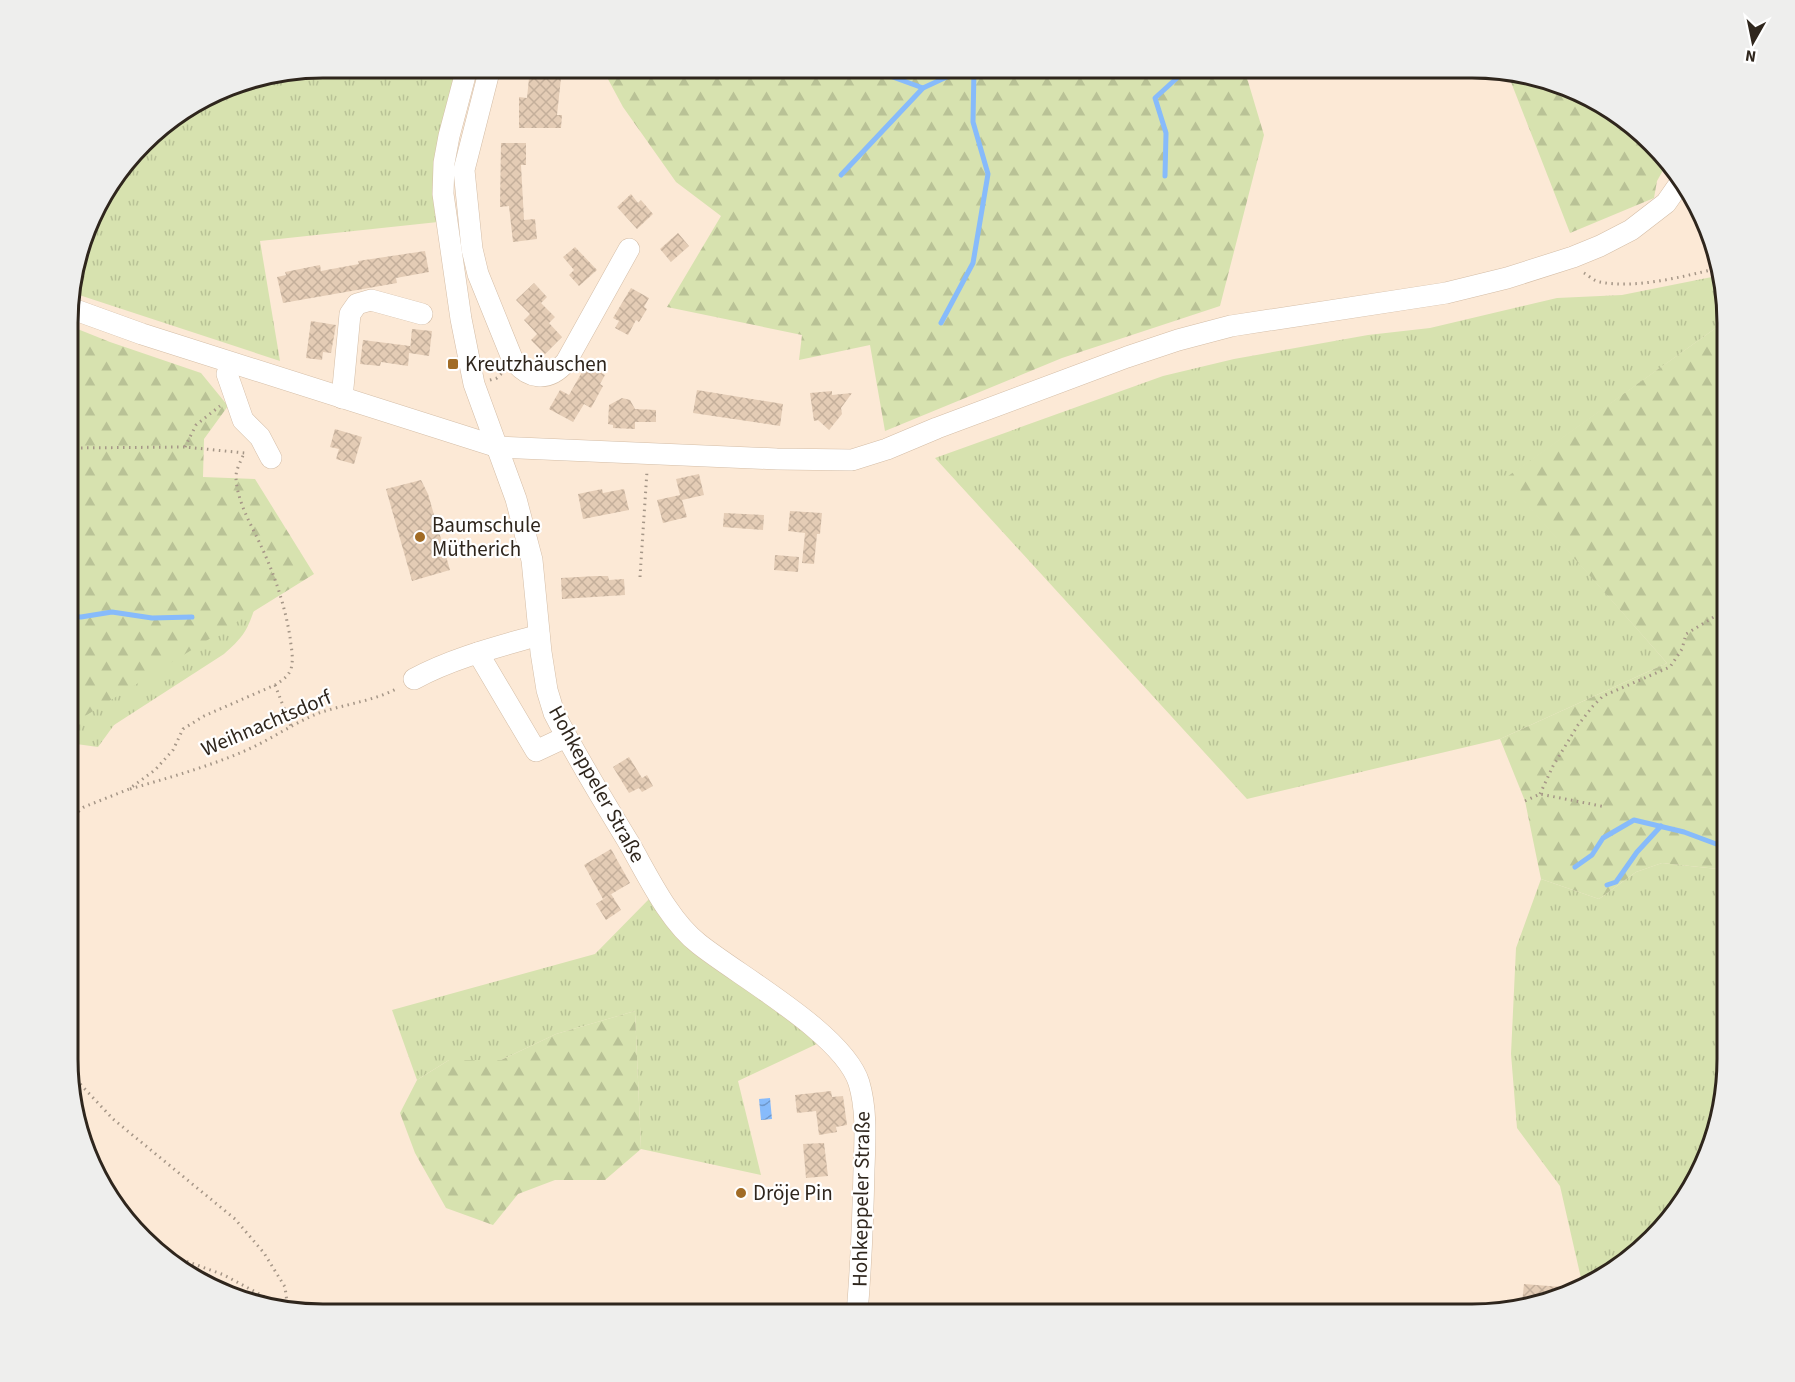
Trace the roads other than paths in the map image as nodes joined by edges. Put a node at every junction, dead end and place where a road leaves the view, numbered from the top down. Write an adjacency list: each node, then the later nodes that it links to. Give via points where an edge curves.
1 (464, 78): 9 (street, Hohkeppeler Straße, via 449,136 443,194 474,384)
2 (487, 78): 4 (street, via 464,170 472,249 478,274 519,368 538,376 559,370)
3 (1677, 188): 9 (street, via 1666,203 1631,230 1573,257 1446,292 1231,326 1178,340 852,460)
4 (629, 249)
5 (79, 311): 7 (street)
6 (422, 314): 8 (street, via 371,300 357,304 350,314)
7 (231, 363): 8 (street); 10 (street, via 227,374 233,396 243,420 260,437)
8 (342, 398): 9 (street)
9 (498, 447): 11 (street, Hohkeppeler Straße, via 532,560)
10 (270, 459)
11 (539, 635): 12 (street); 14 (street, Hohkeppeler Straße, via 547,690)
12 (478, 653): 13 (street); 14 (street, via 536,751)
13 (414, 679)
14 (566, 737): 15 (street, Hohkeppeler Straße, via 679,923 697,943 770,993 826,1039 846,1059 858,1081 865,1109 865,1139)
15 (858, 1304)

